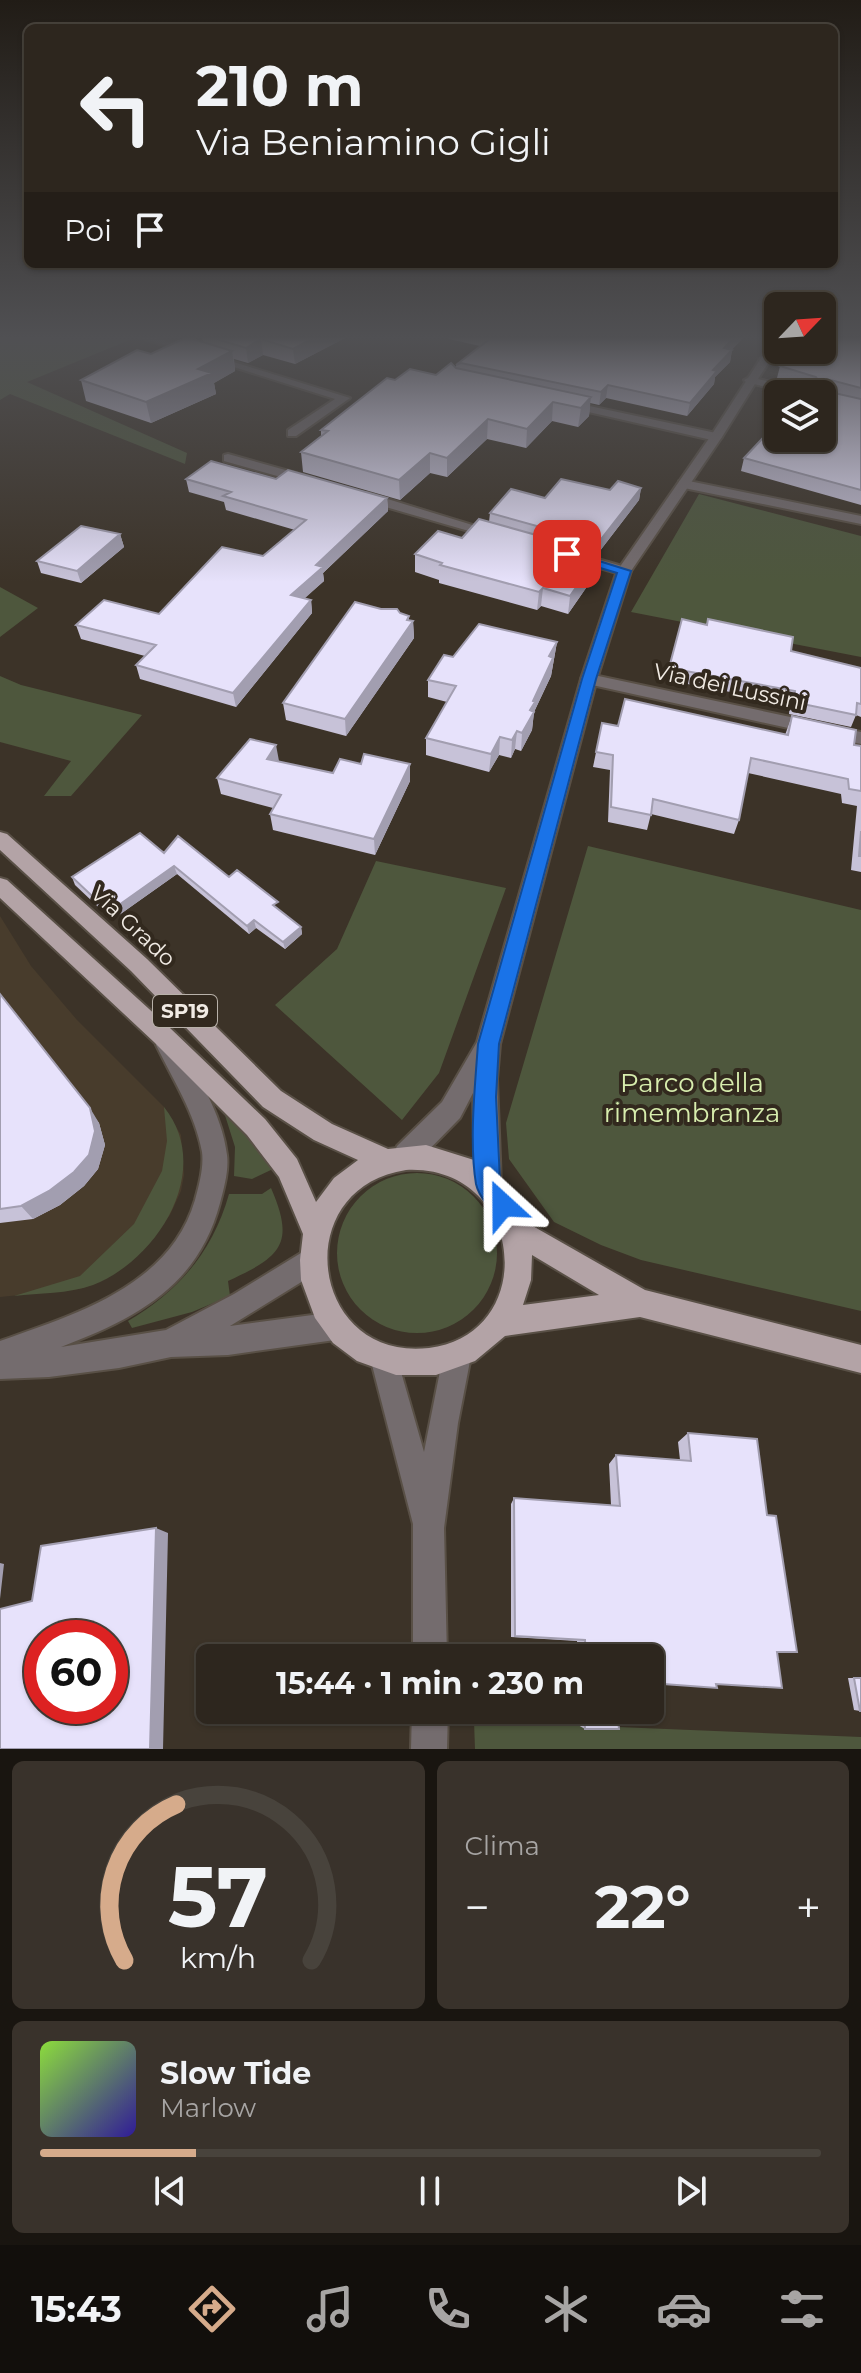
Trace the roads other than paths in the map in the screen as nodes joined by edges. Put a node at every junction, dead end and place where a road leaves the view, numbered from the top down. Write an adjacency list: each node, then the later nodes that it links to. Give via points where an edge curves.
1 (312, 420): 4 (street)
2 (636, 420): 5 (street)
3 (726, 420): 5 (street)
4 (292, 433)
5 (716, 437): 7 (street)
6 (228, 458): 8 (street)
7 (684, 484): 10 (street); 13 (street)
8 (327, 486)
9 (342, 490): 11 (street)
10 (861, 520)
11 (505, 537)
12 (550, 549): 13 (street)
13 (624, 571): 14 (street)
14 (589, 679): 15 (street, Via dei Lussini); 19 (street)
15 (861, 738)
16 (0, 839): 20 (main road, Via Grado / SP19, via 139,965 272,1099 323,1132)
17 (0, 886): 18 (main road, SP19)
18 (162, 1035): 23 (main road, SP19, via 256,1127 288,1168); 28 (street, via 201,1107 215,1154 208,1207 199,1230 174,1265 138,1296 80,1327)
19 (488, 1044): 20 (street, via 451,1110); 21 (street)
20 (396, 1157): 21 (main road, via 436,1156 464,1167); 23 (main road, via 362,1171 342,1188 327,1209)
21 (488, 1185): 22 (main road)
22 (513, 1229): 24 (main road); 25 (main road, via 518,1260 512,1293)
23 (316, 1247): 26 (main road, via 319,1294); 27 (street, via 244,1304)
24 (640, 1303): 25 (main road); 30 (main road)
25 (497, 1323): 29 (main road)
26 (335, 1326): 27 (street); 31 (main road, via 357,1347)
27 (171, 1343): 32 (street, via 119,1354)
28 (0, 1355)
29 (457, 1356): 31 (main road, via 422,1365); 33 (street)
30 (861, 1359)
31 (385, 1361): 33 (street)
32 (0, 1365)
33 (428, 1528): 34 (street)
34 (430, 1644)
35 (430, 1724): 36 (street)
36 (429, 1749)

